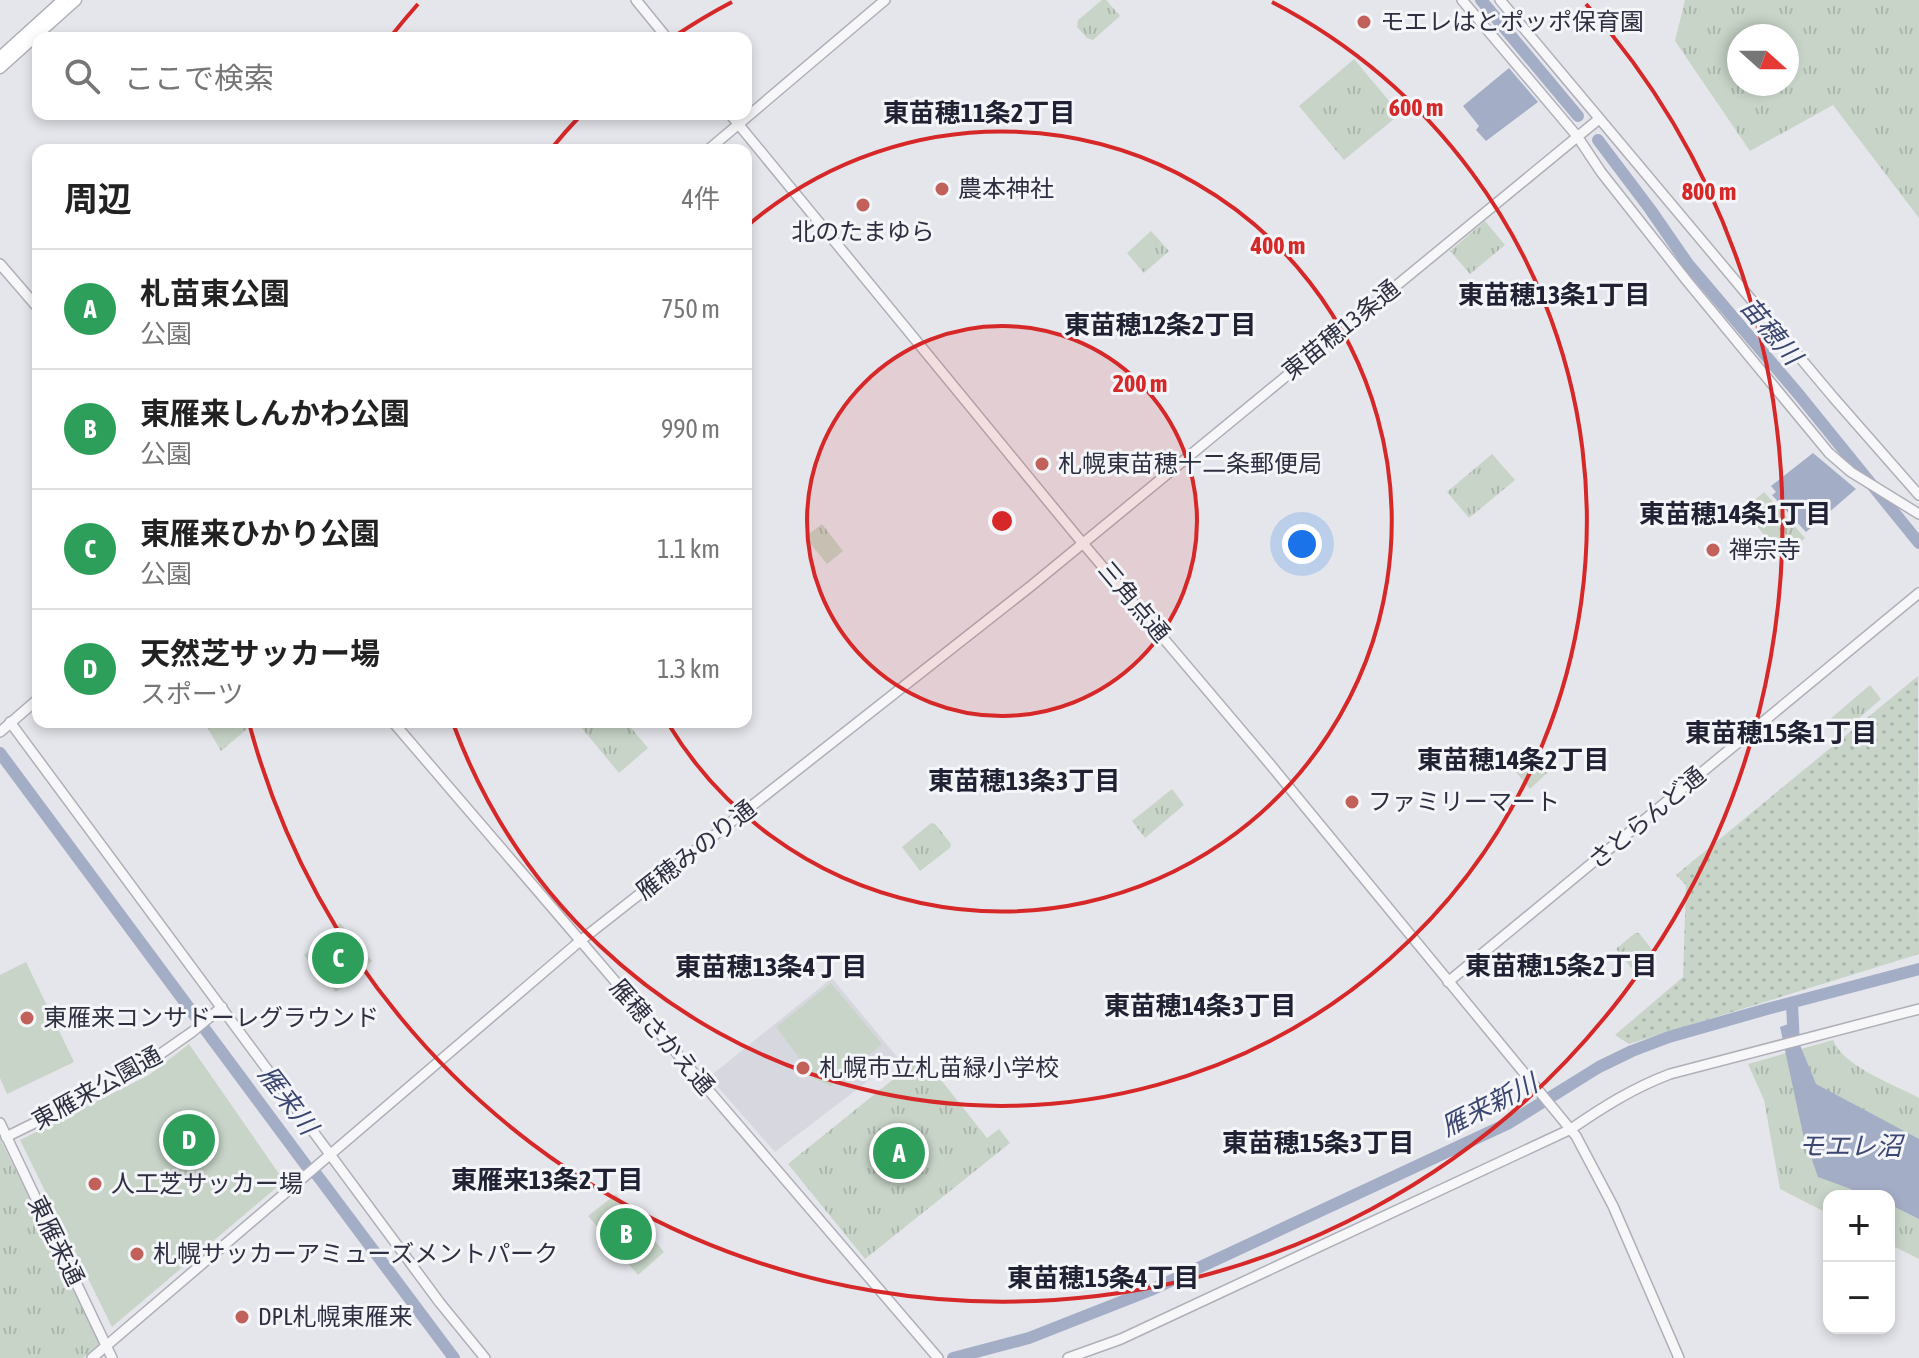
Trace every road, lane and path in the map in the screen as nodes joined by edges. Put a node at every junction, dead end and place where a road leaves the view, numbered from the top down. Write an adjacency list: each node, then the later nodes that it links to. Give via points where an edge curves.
1 (63, 0): 10 (main road)
2 (76, 0): 7 (main road)
3 (636, 0): 8 (street)
4 (885, 0): 12 (street)
5 (1462, 0): 17 (street)
6 (1500, 0): 13 (street)
7 (40, 32)
8 (662, 32)
9 (32, 39): 11 (main road)
10 (0, 57)
11 (0, 68)
12 (752, 113)
13 (1599, 119): 17 (street, 東苗穂13条通); 21 (street)
14 (735, 120): 16 (street, 三角点通)
15 (744, 120): 16 (street)
16 (739, 124): 18 (street); 23 (street, 三角点通)
17 (1577, 136): 22 (street, via 1687,281 1840,464); 23 (street, 東苗穂13条通)
18 (715, 144)
19 (0, 264): 20 (street)
20 (32, 301)
21 (1919, 495)
22 (1915, 512)
23 (1084, 542): 29 (street, 雁穂みのり通); 30 (street, 三角点通)
24 (1919, 593): 30 (street, さとらんど通)
25 (32, 704): 26 (street)
26 (10, 722): 28 (street); 31 (street)
27 (398, 728): 29 (street, 雁穂さかえ通)
28 (0, 732)
29 (580, 941): 36 (street, 雁穂みのり通); 38 (street, 雁穂さかえ通)
30 (1448, 982): 34 (street, 三角点通)
31 (222, 1007): 35 (street, 東雁来公園通, via 126,1078); 36 (street)
32 (1919, 1009): 34 (street, via 1670,1074 1625,1093)
33 (0, 1123): 35 (street, 東雁来通)
34 (1571, 1129): 42 (street, via 1121,1339); 43 (street, via 1613,1206)
35 (6, 1137): 37 (street, 東雁来通)
36 (330, 1154): 37 (street, 雁穂みのり通); 41 (street)
37 (106, 1346): 39 (street); 40 (street, 東雁来通)
38 (936, 1355)
39 (92, 1358)
40 (112, 1358)
41 (485, 1358)
42 (1068, 1358)
43 (1679, 1358)

